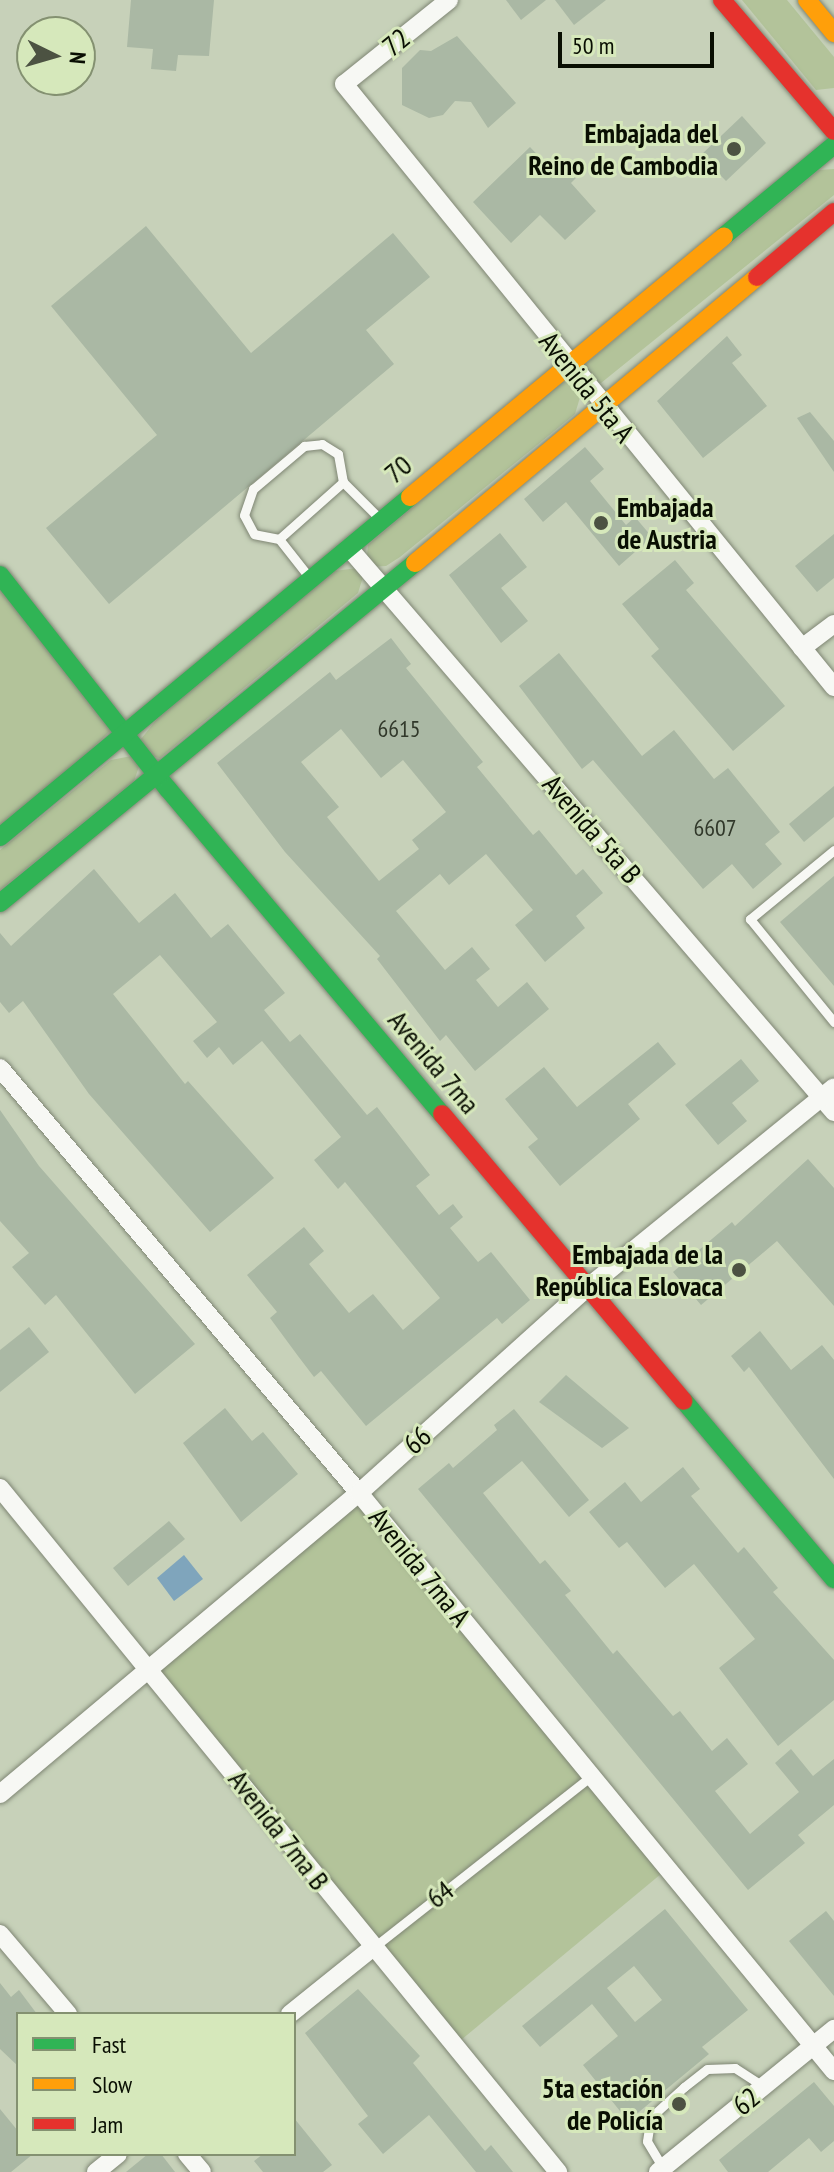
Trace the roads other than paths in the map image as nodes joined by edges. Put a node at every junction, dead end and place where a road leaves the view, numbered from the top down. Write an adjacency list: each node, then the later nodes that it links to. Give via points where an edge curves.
1 (449, 0): 5 (street, 72)
2 (722, 0): 6 (main road)
3 (807, 0): 4 (main road)
4 (834, 33)
5 (344, 84): 9 (street, Avenida 5ta A)
6 (834, 131)
7 (834, 145): 9 (main road, 70)
8 (834, 212): 10 (main road)
9 (567, 363): 10 (street, Avenida 5ta A); 12 (main road, 70)
10 (600, 404): 17 (main road); 19 (street, Avenida 5ta A)
11 (343, 482): 12 (lane); 13 (lane); 13 (lane, via 338,454 313,444 253,489 244,506 247,525 260,538)
12 (381, 520): 14 (main road, 70)
13 (279, 539): 16 (lane)
14 (349, 548): 16 (main road, 70); 17 (street, Avenida 5ta B)
15 (0, 575): 21 (main road, Avenida 7ma)
16 (311, 579): 21 (main road, 70)
17 (382, 585): 22 (main road); 29 (street, Avenida 5ta B)
18 (834, 624): 19 (street)
19 (802, 648): 20 (street, Avenida 5ta A)
20 (834, 687)
21 (128, 734): 22 (main road, Avenida 7ma); 23 (main road, 70)
22 (160, 777): 25 (main road); 30 (main road, Avenida 7ma)
23 (0, 837)
24 (834, 850): 26 (lane, via 750,919)
25 (0, 903)
26 (834, 1022)
27 (0, 1068): 28 (street, Avenida 7ma A)
28 (6, 1088): 32 (street, Avenida 7ma A)
29 (830, 1099): 30 (street, 66)
30 (587, 1288): 32 (street, 66); 33 (main road, Avenida 7ma)
31 (0, 1488): 34 (street, Avenida 7ma B)
32 (359, 1493): 34 (street, 66); 35 (street, Avenida 7ma A)
33 (834, 1579)
34 (149, 1667): 36 (street, 66); 38 (street, Avenida 7ma B)
35 (591, 1776): 38 (lane, 64); 42 (street, Avenida 7ma A)
36 (0, 1794)
37 (0, 1934): 39 (street)
38 (372, 1948): 40 (street, 64); 50 (street, Avenida 7ma B)
39 (66, 2012)
40 (292, 2012)
41 (834, 2029): 42 (street, 62)
42 (813, 2046): 43 (street, Avenida 7ma A); 44 (street, 62)
43 (834, 2071)
44 (764, 2087): 47 (street, 62); 47 (lane, via 735,2068 707,2069 684,2087 651,2117 647,2141)
45 (116, 2156): 48 (street)
46 (189, 2156): 49 (street)
47 (661, 2170)
48 (96, 2172)
49 (202, 2172)
50 (558, 2172)

